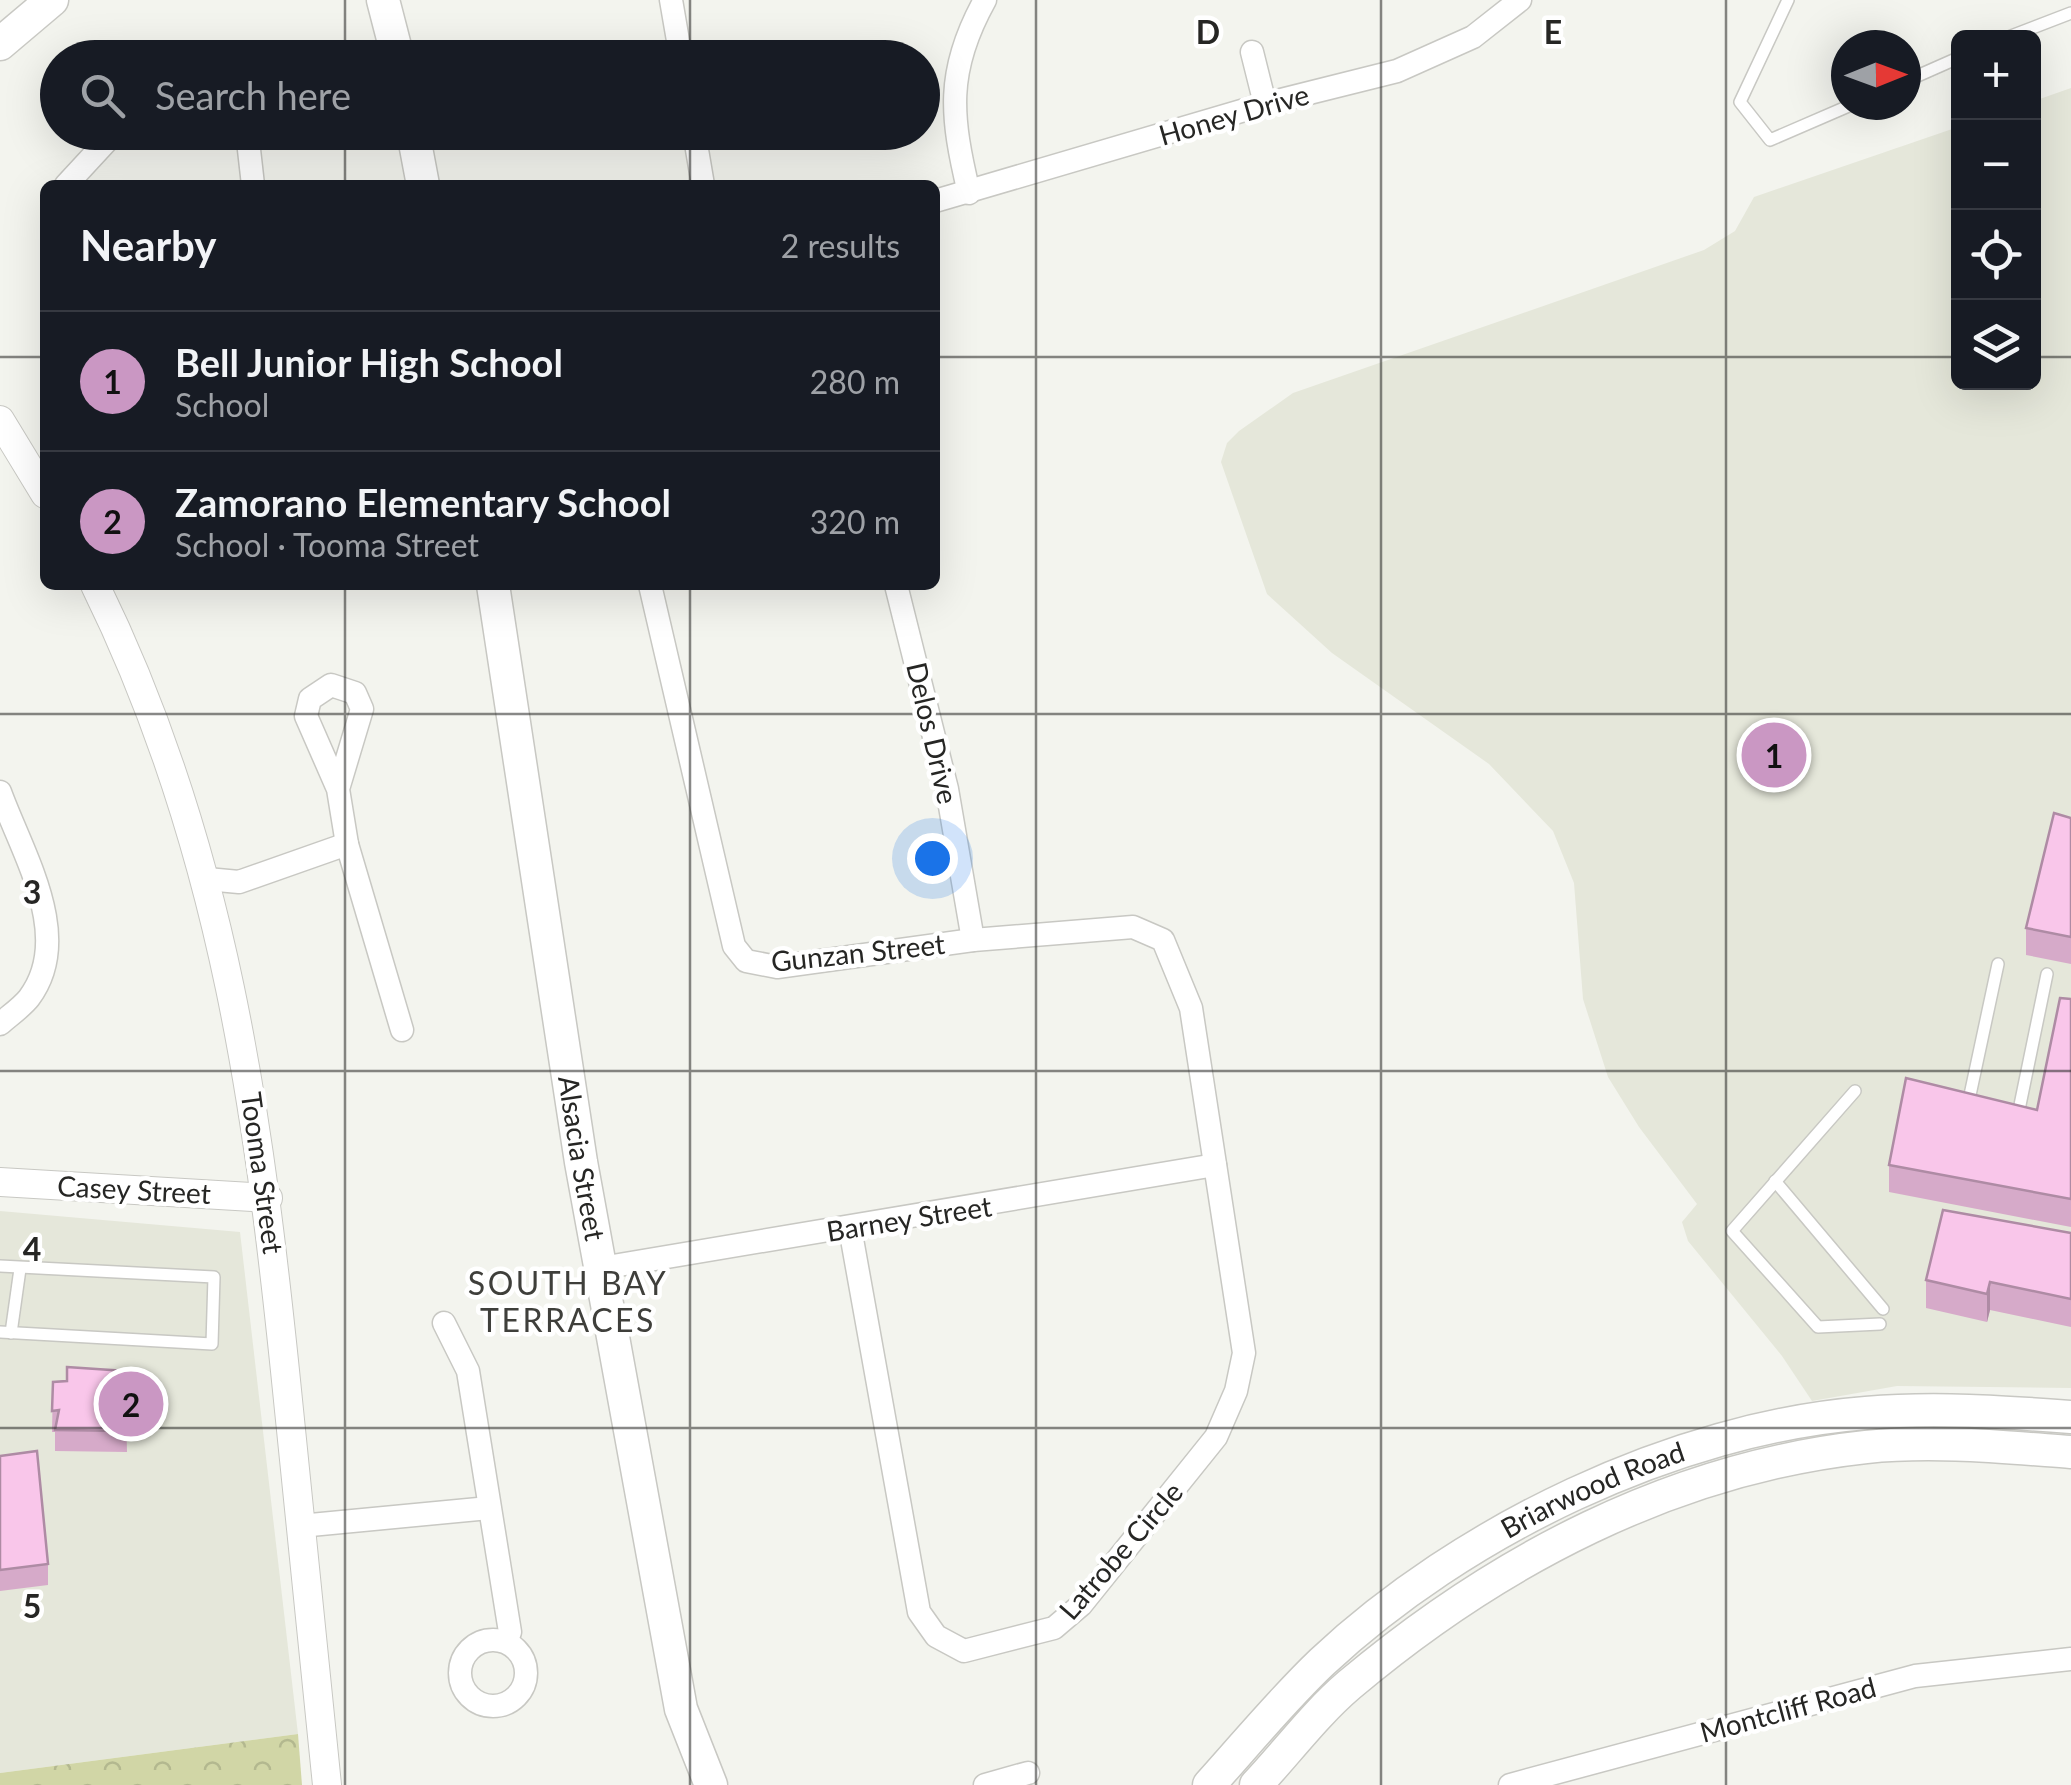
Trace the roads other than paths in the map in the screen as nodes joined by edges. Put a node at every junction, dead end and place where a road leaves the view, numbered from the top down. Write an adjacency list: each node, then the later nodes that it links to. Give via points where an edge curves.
1 (52, 0): 11 (main road)
2 (383, 0): 9 (main road)
3 (671, 0): 10 (street)
4 (985, 0): 25 (street, via 969,28 952,88 953,125)
5 (1520, 0): 15 (street, Honey Drive, via 1473,37 1397,71)
6 (1788, 0): 16 (lane, via 1740,102 1770,140)
7 (2071, 14): 8 (lane)
8 (2028, 30)
9 (393, 40)
10 (678, 40)
11 (0, 44)
12 (1252, 52): 15 (street)
13 (1951, 61): 14 (lane)
14 (1921, 74)
15 (1265, 104): 25 (street, Honey Drive)
16 (1831, 114)
17 (98, 150): 21 (street)
18 (249, 150): 22 (street)
19 (417, 150): 23 (main road)
20 (697, 150): 24 (street)
21 (71, 178)
22 (253, 180)
23 (422, 180)
24 (702, 180)
25 (970, 193): 26 (street, Honey Drive)
26 (940, 200)
27 (0, 420): 28 (street)
28 (40, 486)
29 (97, 590): 36 (street, Tooma Street, via 164,744)
30 (494, 590): 52 (main road, Alsacia Street)
31 (651, 590): 37 (street, Gunzan Street, via 734,946 746,961 778,968)
32 (897, 590): 37 (street, Delos Drive, via 947,790)
33 (338, 789): 35 (street)
34 (0, 792): 41 (street, via 48,924 47,960 30,998)
35 (347, 844): 36 (street, via 240,882); 42 (street)
36 (207, 879): 49 (street, Tooma Street, via 236,1000)
37 (973, 940): 40 (street, Gunzan Street, via 1133,927 1163,940)
38 (1998, 964): 44 (lane)
39 (2047, 974): 45 (lane)
40 (1191, 1008): 46 (street, Latrobe Circle)
41 (0, 1024)
42 (402, 1030)
43 (1856, 1091): 48 (lane)
44 (1970, 1095)
45 (2020, 1105)
46 (1216, 1165): 50 (street, Barney Street); 50 (street, Latrobe Circle, via 1244,1353 1216,1438 1082,1605 1054,1628 964,1651 936,1636 919,1612)
47 (0, 1182): 49 (street, Casey Street)
48 (1776, 1182): 54 (lane); 56 (lane, via 1732,1231 1818,1327)
49 (268, 1198): 63 (street, Tooma Street)
50 (850, 1228): 52 (street, Barney Street)
51 (0, 1266): 53 (lane)
52 (602, 1268): 68 (main road, Alsacia Street, via 681,1709)
53 (20, 1269): 57 (lane); 57 (lane, via 214,1277 212,1344)
54 (1884, 1309)
55 (444, 1323): 62 (street, via 468,1371)
56 (1880, 1324)
57 (6, 1333)
58 (1862, 1413): 59 (main road, Briarwood Road); 61 (main road, via 1856,1429 1795,1440); 70 (main road, Briarwood Road, via 1701,1444 1554,1504 1444,1567 1323,1662)
59 (2071, 1417)
60 (2071, 1452): 61 (main road, Briarwood Road, via 1915,1445)
61 (1775, 1463): 71 (main road, Briarwood Road, via 1712,1478 1568,1535 1464,1596 1346,1687)
62 (488, 1508): 63 (street); 64 (street, via 510,1632)
63 (300, 1526): 67 (street, Tooma Street)
64 (506, 1642)
65 (2071, 1659): 72 (street, Montcliff Road, via 1915,1676)
66 (1028, 1773): 69 (street)
67 (328, 1785)
68 (711, 1785)
69 (985, 1785)
70 (1209, 1785)
71 (1256, 1785)
72 (1510, 1785)

